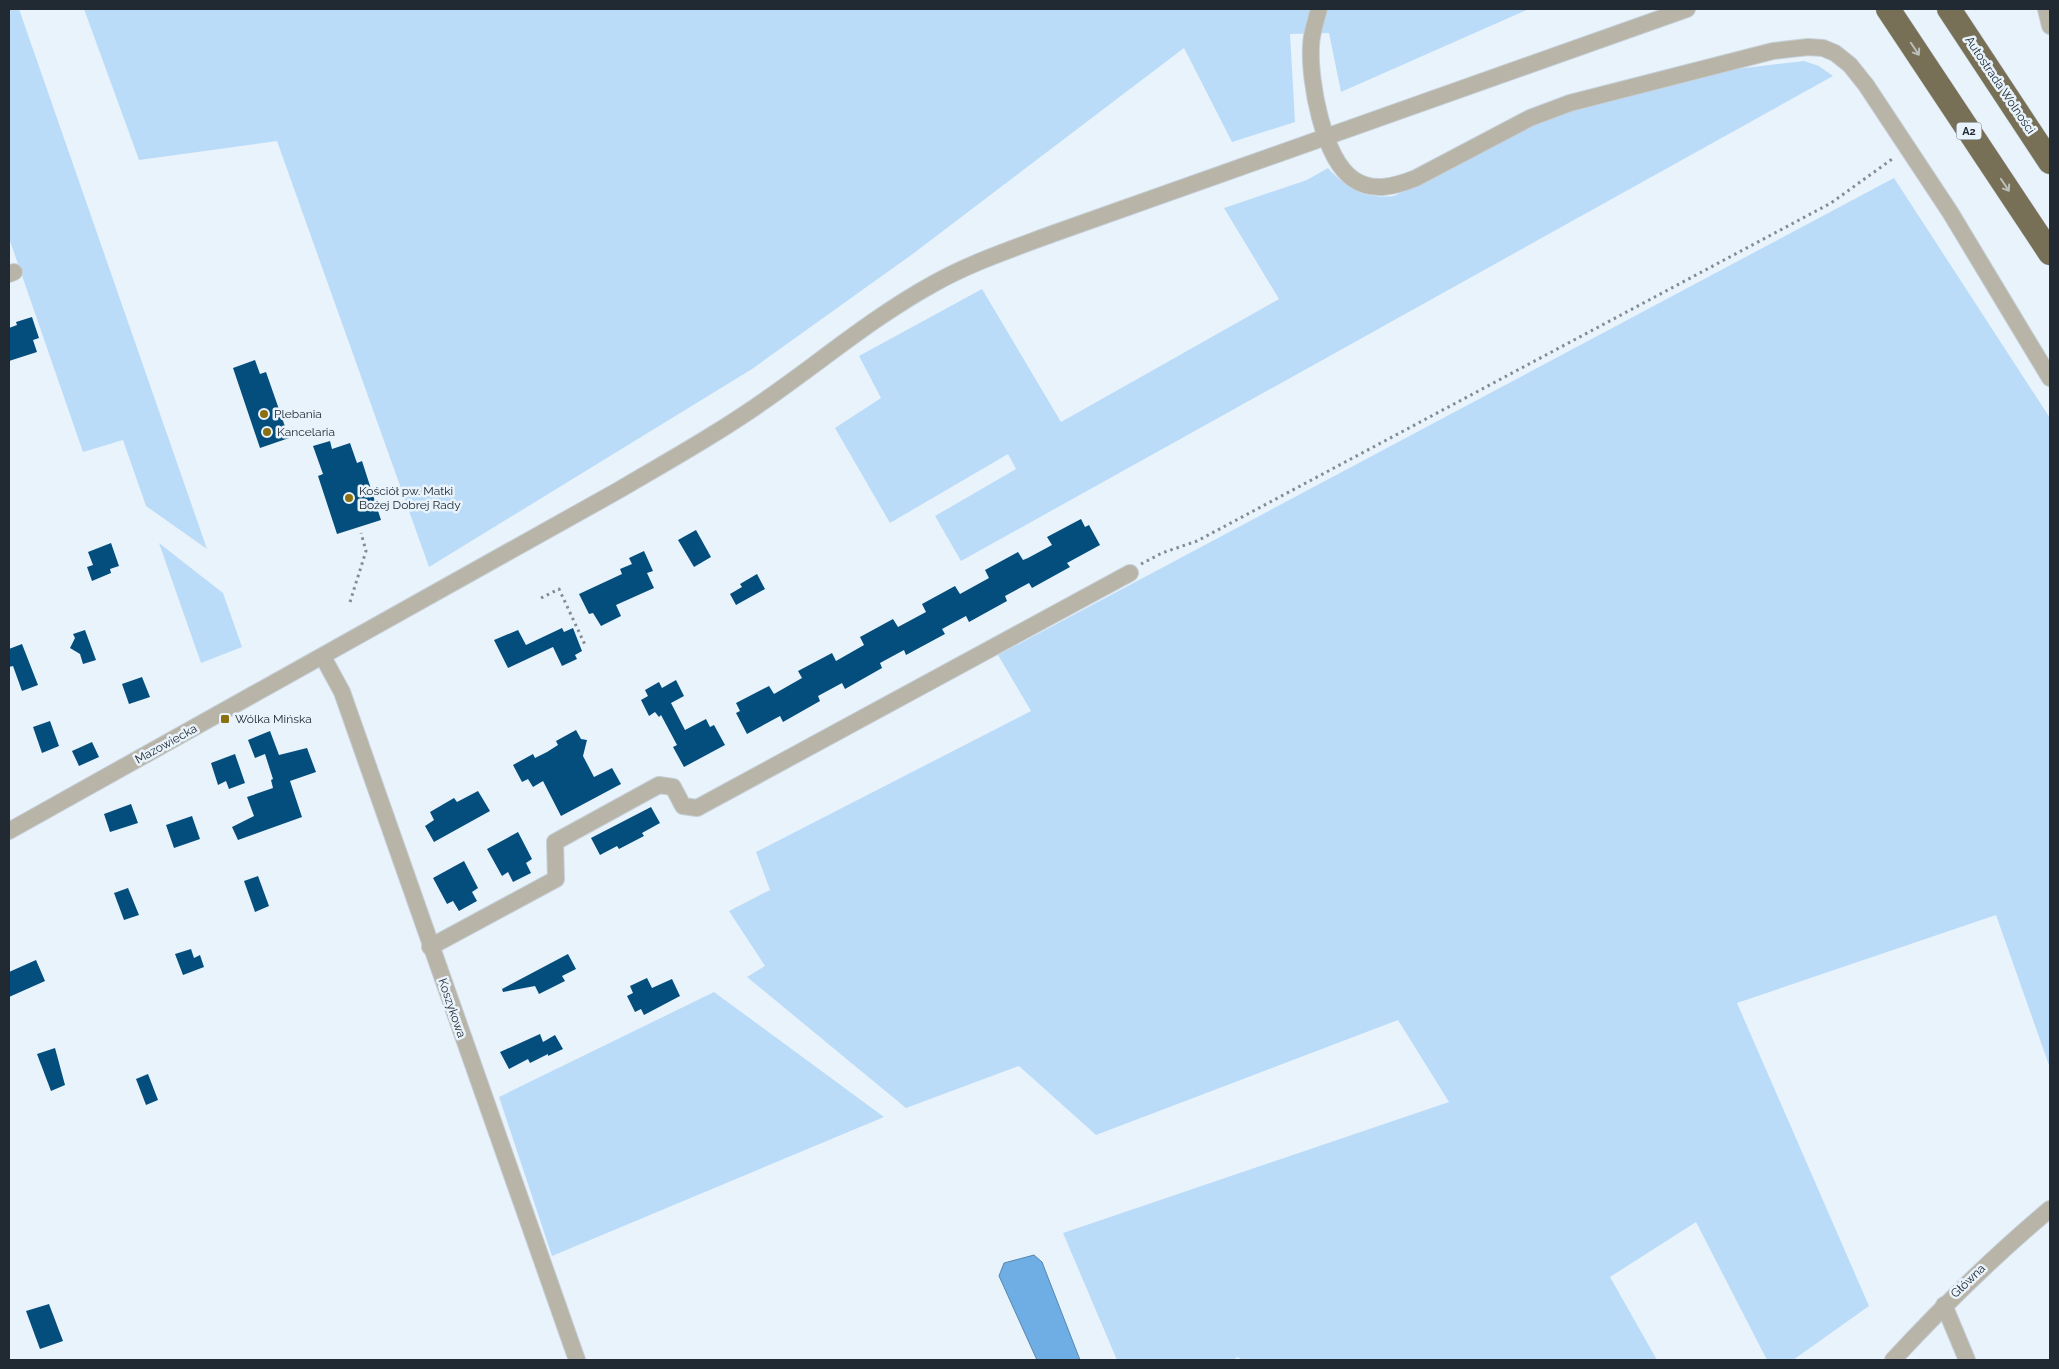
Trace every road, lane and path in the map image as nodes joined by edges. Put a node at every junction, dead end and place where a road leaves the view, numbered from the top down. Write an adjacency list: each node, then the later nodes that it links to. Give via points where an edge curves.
1 (1319, 9): 7 (street, via 1311,44 1311,73)
2 (1687, 9): 7 (street, Mazowiecka)
3 (1888, 9): 10 (highway, A2, one-way to 10)
4 (1949, 9): 9 (highway, Autostrada Wolności)
5 (2046, 9): 6 (street)
6 (2050, 26)
7 (1327, 137): 8 (street, via 1336,160 1354,179 1375,187 1398,186 1530,118 1570,103 1773,51 1808,47 1835,53 1850,65); 17 (street, Mazowiecka, via 1052,234 935,282 864,326 771,396 698,444)
8 (1908, 148): 11 (street); 13 (path, via 1831,203 1205,537 1143,562)
9 (2050, 162)
10 (2050, 253)
11 (2050, 378)
12 (361, 532): 15 (path, via 366,551)
13 (1130, 573): 19 (street, via 697,808 683,806 672,787 659,785 555,842 556,879)
14 (541, 598): 16 (path, via 559,589)
15 (350, 602)
16 (586, 647)
17 (323, 657): 18 (street, Mazowiecka); 19 (street, Koszykowa, via 342,692)
18 (9, 831)
19 (430, 947): 22 (street, Koszykowa)
20 (2050, 1208): 21 (street, Główna)
21 (1944, 1305): 23 (street, Główna); 24 (street)
22 (577, 1360)
23 (1893, 1360)
24 (1967, 1360)

